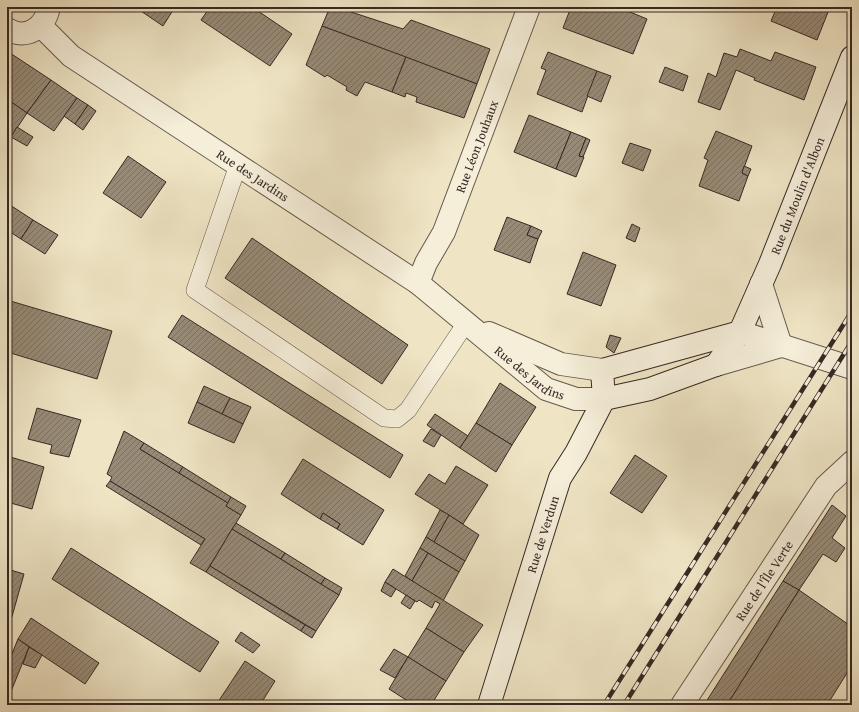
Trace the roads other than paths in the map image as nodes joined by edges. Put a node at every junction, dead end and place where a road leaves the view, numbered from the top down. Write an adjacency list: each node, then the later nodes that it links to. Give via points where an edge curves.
1 (529, 7): 6 (street, Rue Léon Jouhaux, via 444,232)
2 (45, 16): 3 (street, via 32,32 22,34); 5 (street, Rue des Jardins, via 71,56)
3 (7, 29)
4 (852, 58): 7 (street, Rue du Moulin d'Albon)
5 (238, 165): 6 (street, Rue des Jardins); 8 (lane, via 194,290 384,418 397,419 408,410)
6 (418, 283): 8 (street, Rue des Jardins)
7 (761, 284): 9 (street, Rue du Moulin d'Albon); 10 (street)
8 (466, 323): 13 (street, Rue des Jardins, via 561,364); 14 (street, Rue des Jardins, via 546,389 576,398)
9 (740, 332): 10 (street); 11 (street, Rue du Moulin d'Albon); 13 (street)
10 (780, 346): 11 (street); 12 (street)
11 (716, 365): 14 (street, via 650,389)
12 (852, 368)
13 (602, 370): 14 (street)
14 (604, 400): 16 (street, Rue de Verdun, via 560,478)
15 (852, 462): 17 (street, Rue de l'Île Verte, via 826,486)
16 (490, 705)
17 (682, 705)

